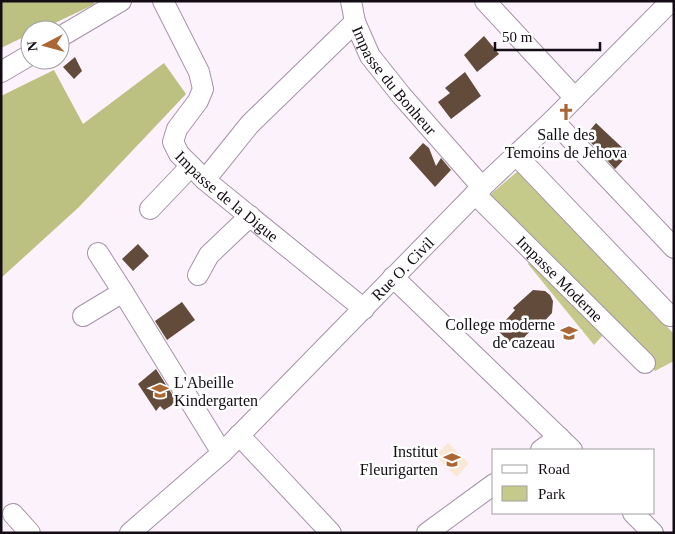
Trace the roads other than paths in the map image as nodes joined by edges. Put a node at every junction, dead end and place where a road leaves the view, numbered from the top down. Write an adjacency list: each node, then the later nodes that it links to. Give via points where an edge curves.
1 (121, 1): 7 (street)
2 (163, 1): 13 (street, Impasse de la Digue, via 203,89 177,129 173,142 179,154)
3 (351, 1): 6 (street)
4 (485, 1): 10 (street)
5 (671, 1): 10 (street, Rue O. Civil)
6 (355, 22): 13 (street, Impasse du Bonheur); 14 (street, Impasse du Bonheur, via 370,56)
7 (70, 31)
8 (20, 61): 9 (street)
9 (1, 72)
10 (575, 98): 11 (street, Rue O. Civil)
11 (553, 120): 12 (street, Rue O. Civil); 17 (street)
12 (516, 155): 14 (street, Rue O. Civil); 24 (street)
13 (198, 173): 15 (street, Impasse du Bonheur); 16 (street, Impasse de la Digue)
14 (479, 191): 20 (street, Rue O. Civil); 25 (street, Impasse Moderne)
15 (150, 209)
16 (250, 216): 19 (street, via 209,255); 22 (street, Impasse de la Digue)
17 (674, 248)
18 (98, 253): 21 (street)
19 (198, 275)
20 (393, 277): 22 (street, Rue O. Civil); 27 (street)
21 (123, 292): 23 (street); 29 (street)
22 (364, 308): 26 (street, Rue O. Civil)
23 (83, 316)
24 (670, 316)
25 (645, 363)
26 (239, 435): 29 (street, Rue O. Civil); 35 (street)
27 (565, 444): 28 (street)
28 (545, 449)
29 (222, 453): 34 (street, Rue O. Civil)
30 (492, 485): 36 (street)
31 (12, 514): 33 (street)
32 (634, 514): 37 (street)
33 (30, 533)
34 (130, 533)
35 (331, 533)
36 (426, 533)
37 (653, 533)

